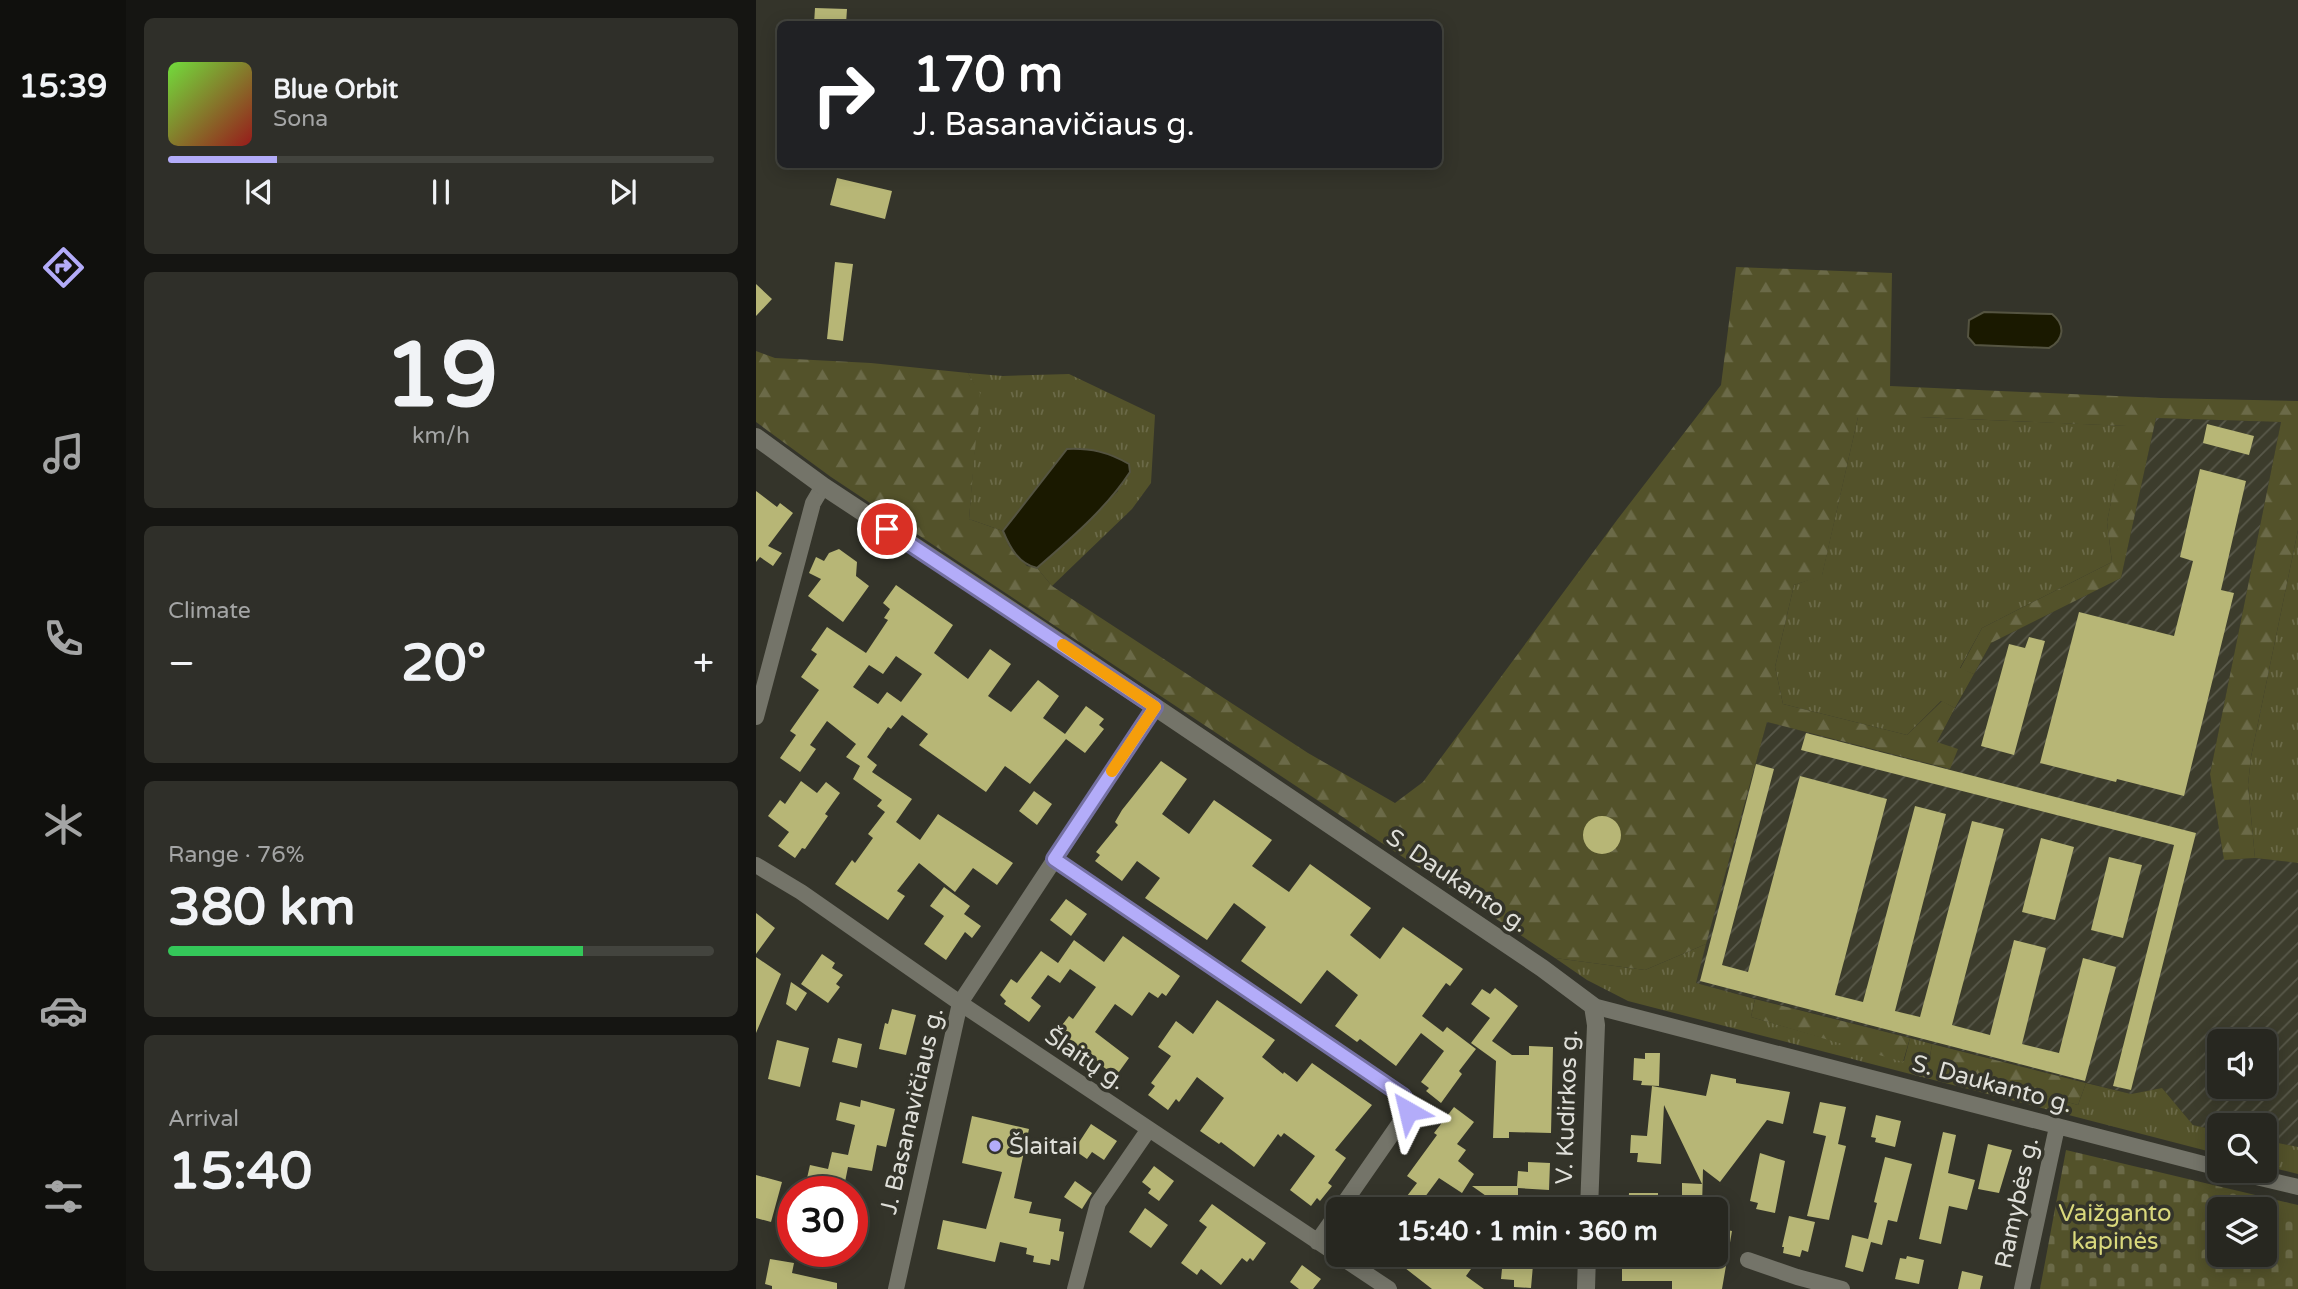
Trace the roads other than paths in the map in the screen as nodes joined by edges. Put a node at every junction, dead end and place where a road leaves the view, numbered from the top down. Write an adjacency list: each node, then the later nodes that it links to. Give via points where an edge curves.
1 (756, 437): 2 (street, S. Daukanto g.)
2 (823, 486): 3 (street, S. Daukanto g.); 4 (street, via 813,503)
3 (1155, 707): 5 (street, J. Basanavičiaus g.); 8 (street, S. Daukanto g.)
4 (756, 717)
5 (1054, 859): 7 (street, J. Basanavičiaus g.); 14 (street, via 1403,1096 1408,1111)
6 (756, 865): 7 (street, Šlaitų g.)
7 (960, 1003): 10 (street, Šlaitų g.); 20 (street, J. Basanavičiaus g.)
8 (1593, 1006): 9 (street, S. Daukanto g.); 15 (street, V. Kudirkos g.)
9 (2057, 1127): 11 (street, S. Daukanto g.); 25 (street, Ramybės g.)
10 (1149, 1129): 17 (street, Šlaitų g.); 21 (street, via 1098,1203)
11 (2207, 1165)
12 (2277, 1182): 13 (street)
13 (2298, 1187)
14 (1348, 1197)
15 (1589, 1197)
16 (1326, 1229): 17 (street)
17 (1317, 1242): 22 (street, Šlaitų g.)
18 (1748, 1260): 24 (street)
19 (1587, 1267): 23 (street)
20 (896, 1289)
21 (1075, 1289)
22 (1390, 1289)
23 (1586, 1289)
24 (1842, 1289)
25 (2022, 1289)

